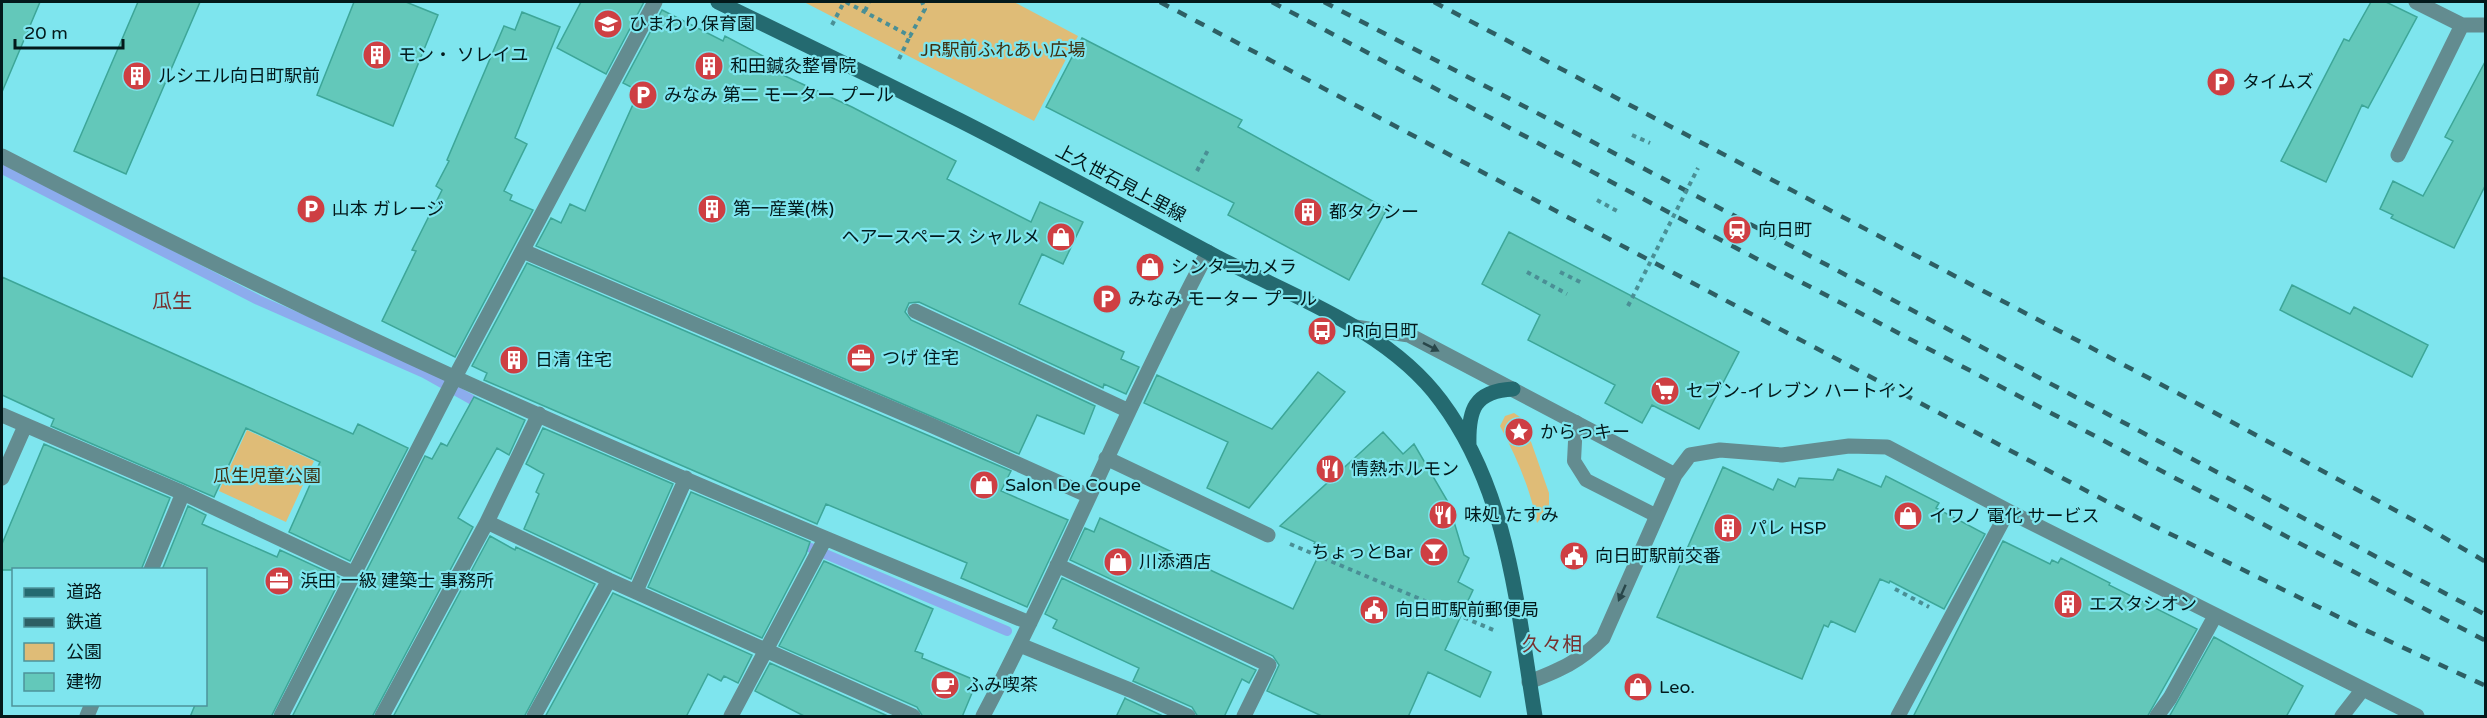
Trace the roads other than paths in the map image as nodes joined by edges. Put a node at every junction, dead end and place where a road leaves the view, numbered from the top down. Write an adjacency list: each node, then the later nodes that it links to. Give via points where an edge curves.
1 (655, 2): 8 (street)
2 (718, 2): 9 (main road, 上久世石見上里線, via 959,120)
3 (2416, 2): 4 (street)
4 (2462, 25): 5 (street); 6 (street)
5 (2486, 25)
6 (2398, 155)
7 (2, 156): 12 (street, via 132,223)
8 (523, 252): 12 (street); 25 (street)
9 (1208, 252): 11 (main road, 上久世石見上里線); 14 (street)
10 (915, 311): 14 (street)
11 (1355, 327): 13 (street, one-way to 13, via 1409,335); 19 (main road, 上久世石見上里線, via 1406,363 1441,400)
12 (455, 377): 15 (street); 33 (street)
13 (1514, 389): 17 (street); 19 (main road, via 1495,390 1477,402 1469,423)
14 (1128, 411): 20 (street)
15 (539, 414): 23 (street); 28 (street)
16 (2, 415): 18 (street)
17 (1575, 422): 21 (street); 27 (lane, via 1574,461 1586,480)
18 (25, 426): 22 (street); 24 (street)
19 (1469, 446): 40 (main road, 上久世石見上里線, via 1502,529)
20 (1106, 458): 25 (street); 29 (street)
21 (1675, 475): 26 (street, via 1690,455 1720,450 1782,455 1849,446 1887,447); 27 (street)
22 (2, 478)
23 (686, 478): 30 (street); 35 (street)
24 (183, 493): 32 (street); 33 (street)
25 (1089, 496): 31 (street)
26 (2008, 512): 36 (street); 52 (street)
27 (1657, 516): 40 (street, one-way to 40, via 1603,638 1571,665)
28 (487, 522): 34 (street); 44 (street)
29 (1268, 535)
30 (825, 539): 37 (street); 39 (street)
31 (1057, 565): 37 (street); 50 (street, via 1269,665)
32 (152, 568)
33 (355, 574): 43 (street)
34 (609, 580): 35 (street); 45 (street)
35 (636, 591): 39 (street)
36 (2215, 616): 41 (street); 53 (street)
37 (1030, 622): 38 (street)
38 (1020, 645): 48 (street); 49 (street)
39 (767, 651): 46 (street); 47 (street)
40 (1529, 682): 51 (main road, 上久世石見上里線)
41 (2363, 689): 42 (street); 54 (street)
42 (2407, 714)
43 (281, 717)
44 (382, 717)
45 (534, 717)
46 (731, 717)
47 (913, 717)
48 (983, 717)
49 (1188, 717)
50 (1244, 717)
51 (1535, 717)
52 (1898, 717)
53 (2157, 717)
54 (2342, 717)

